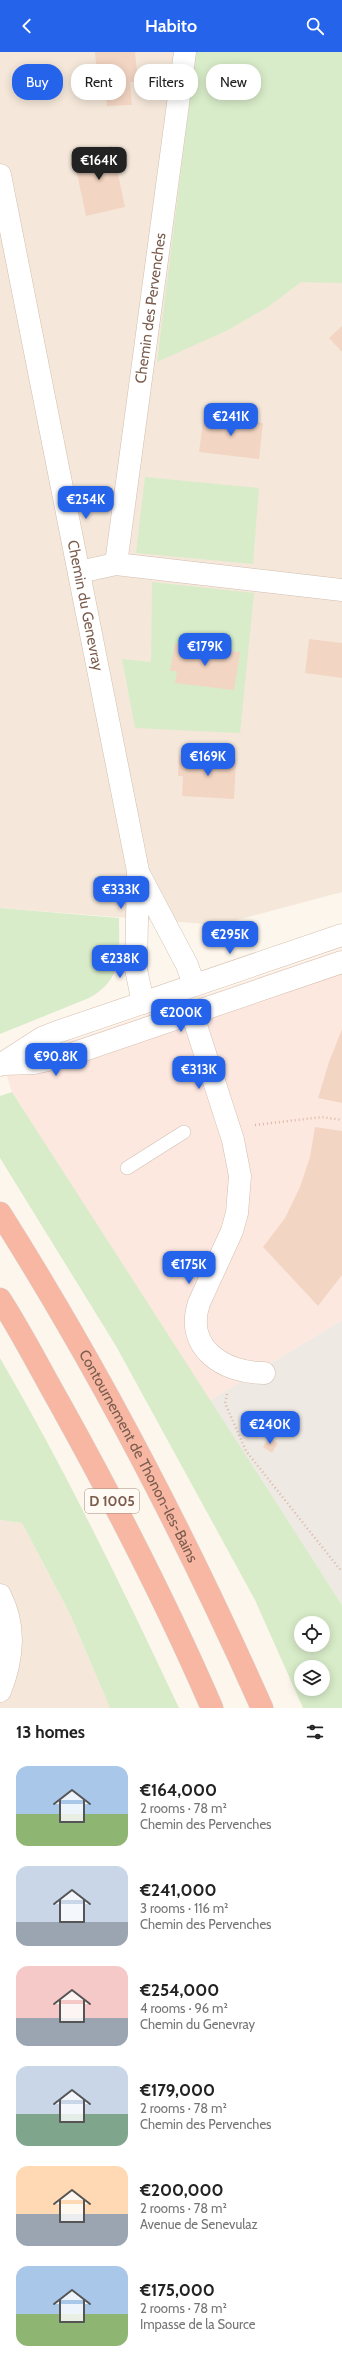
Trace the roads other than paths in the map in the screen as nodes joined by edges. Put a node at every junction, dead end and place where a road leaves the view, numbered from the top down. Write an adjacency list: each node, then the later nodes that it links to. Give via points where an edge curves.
1 (185, 52): 3 (street, Chemin des Pervenches)
2 (0, 174): 4 (street, Chemin du Genevray)
3 (116, 564): 4 (street); 5 (street)
4 (79, 572): 6 (street, Chemin du Genevray)
5 (342, 590)
6 (138, 872): 9 (street, Chemin du Genevray, via 187,965); 10 (street, Chemin du Genevray, via 136,969)
7 (342, 935): 9 (street)
8 (342, 962): 11 (street)
9 (194, 985): 10 (street); 11 (street)
10 (143, 1003): 12 (street, Chemin du Genevray); 13 (street, via 42,1038)
11 (192, 1013): 12 (street); 18 (street, via 233,1140 240,1176 237,1213 232,1231 199,1304 196,1330 202,1344 213,1357 230,1368)
12 (151, 1027): 13 (street, via 50,1060)
13 (1, 1064)
14 (184, 1132): 15 (lane)
15 (127, 1168)
16 (0, 1213): 22 (highway, Contournement de Thonon-les-Bains / D 1005, via 79,1344 179,1529)
17 (0, 1299): 21 (highway, D 1005, via 84,1448 138,1551)
18 (264, 1373)
19 (0, 1595): 20 (street, via 10,1623 11,1644 9,1664)
20 (0, 1691)
21 (212, 1708)
22 (262, 1708)

